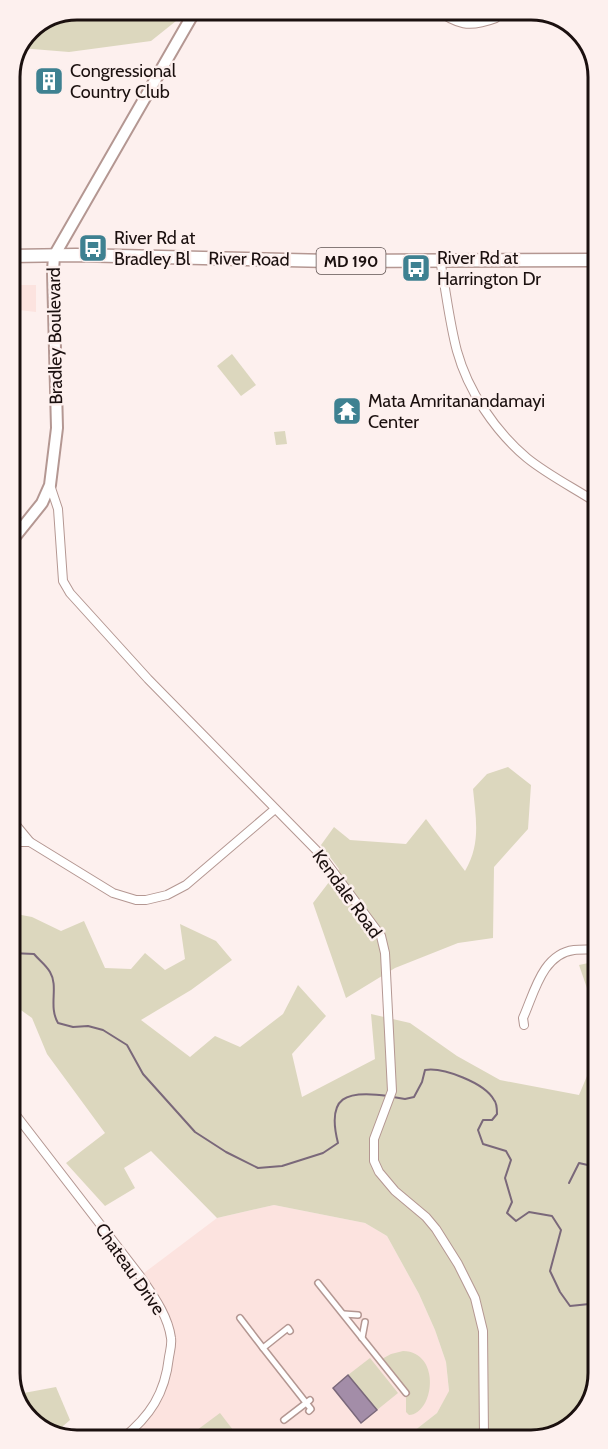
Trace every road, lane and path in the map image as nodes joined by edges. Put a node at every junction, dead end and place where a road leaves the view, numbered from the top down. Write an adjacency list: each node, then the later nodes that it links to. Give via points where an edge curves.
1 (190, 20): 5 (main road, Bradley Boulevard)
2 (453, 20): 3 (street, via 478,25)
3 (491, 20)
4 (20, 256): 5 (main road, River Road / MD 190)
5 (54, 256): 6 (main road, River Road / MD 190); 8 (main road, Bradley Boulevard, via 57,428)
6 (440, 260): 7 (main road, River Road / MD 190); 9 (street, via 458,351 470,384 487,413 529,459)
7 (588, 260)
8 (50, 484): 10 (main road, Bradley Boulevard, via 42,503); 11 (street, Kendale Road, via 58,509 63,581 67,589)
9 (588, 497)
10 (20, 530)
11 (275, 809): 14 (street, via 186,885 147,900 113,893); 31 (street, Kendale Road, via 320,854 381,936 392,1091 374,1139 374,1161 395,1191 435,1229 475,1298 483,1331)
12 (20, 830): 14 (street)
13 (20, 842): 14 (street)
14 (30, 842)
15 (588, 950): 16 (street, via 572,950 552,959 523,1018)
16 (524, 1025)
17 (20, 1120): 30 (street, Chateau Drive, via 140,1276 166,1321 171,1340 167,1376 157,1401)
18 (318, 1282): 19 (street)
19 (344, 1314): 20 (street); 24 (street)
20 (358, 1315)
21 (240, 1318): 25 (street)
22 (365, 1322): 24 (street)
23 (290, 1331): 25 (street, via 288,1328)
24 (362, 1338): 26 (street)
25 (263, 1348): 27 (street)
26 (406, 1393)
27 (308, 1402): 28 (street); 29 (street)
28 (309, 1411)
29 (284, 1420)
30 (135, 1429)
31 (484, 1430)

